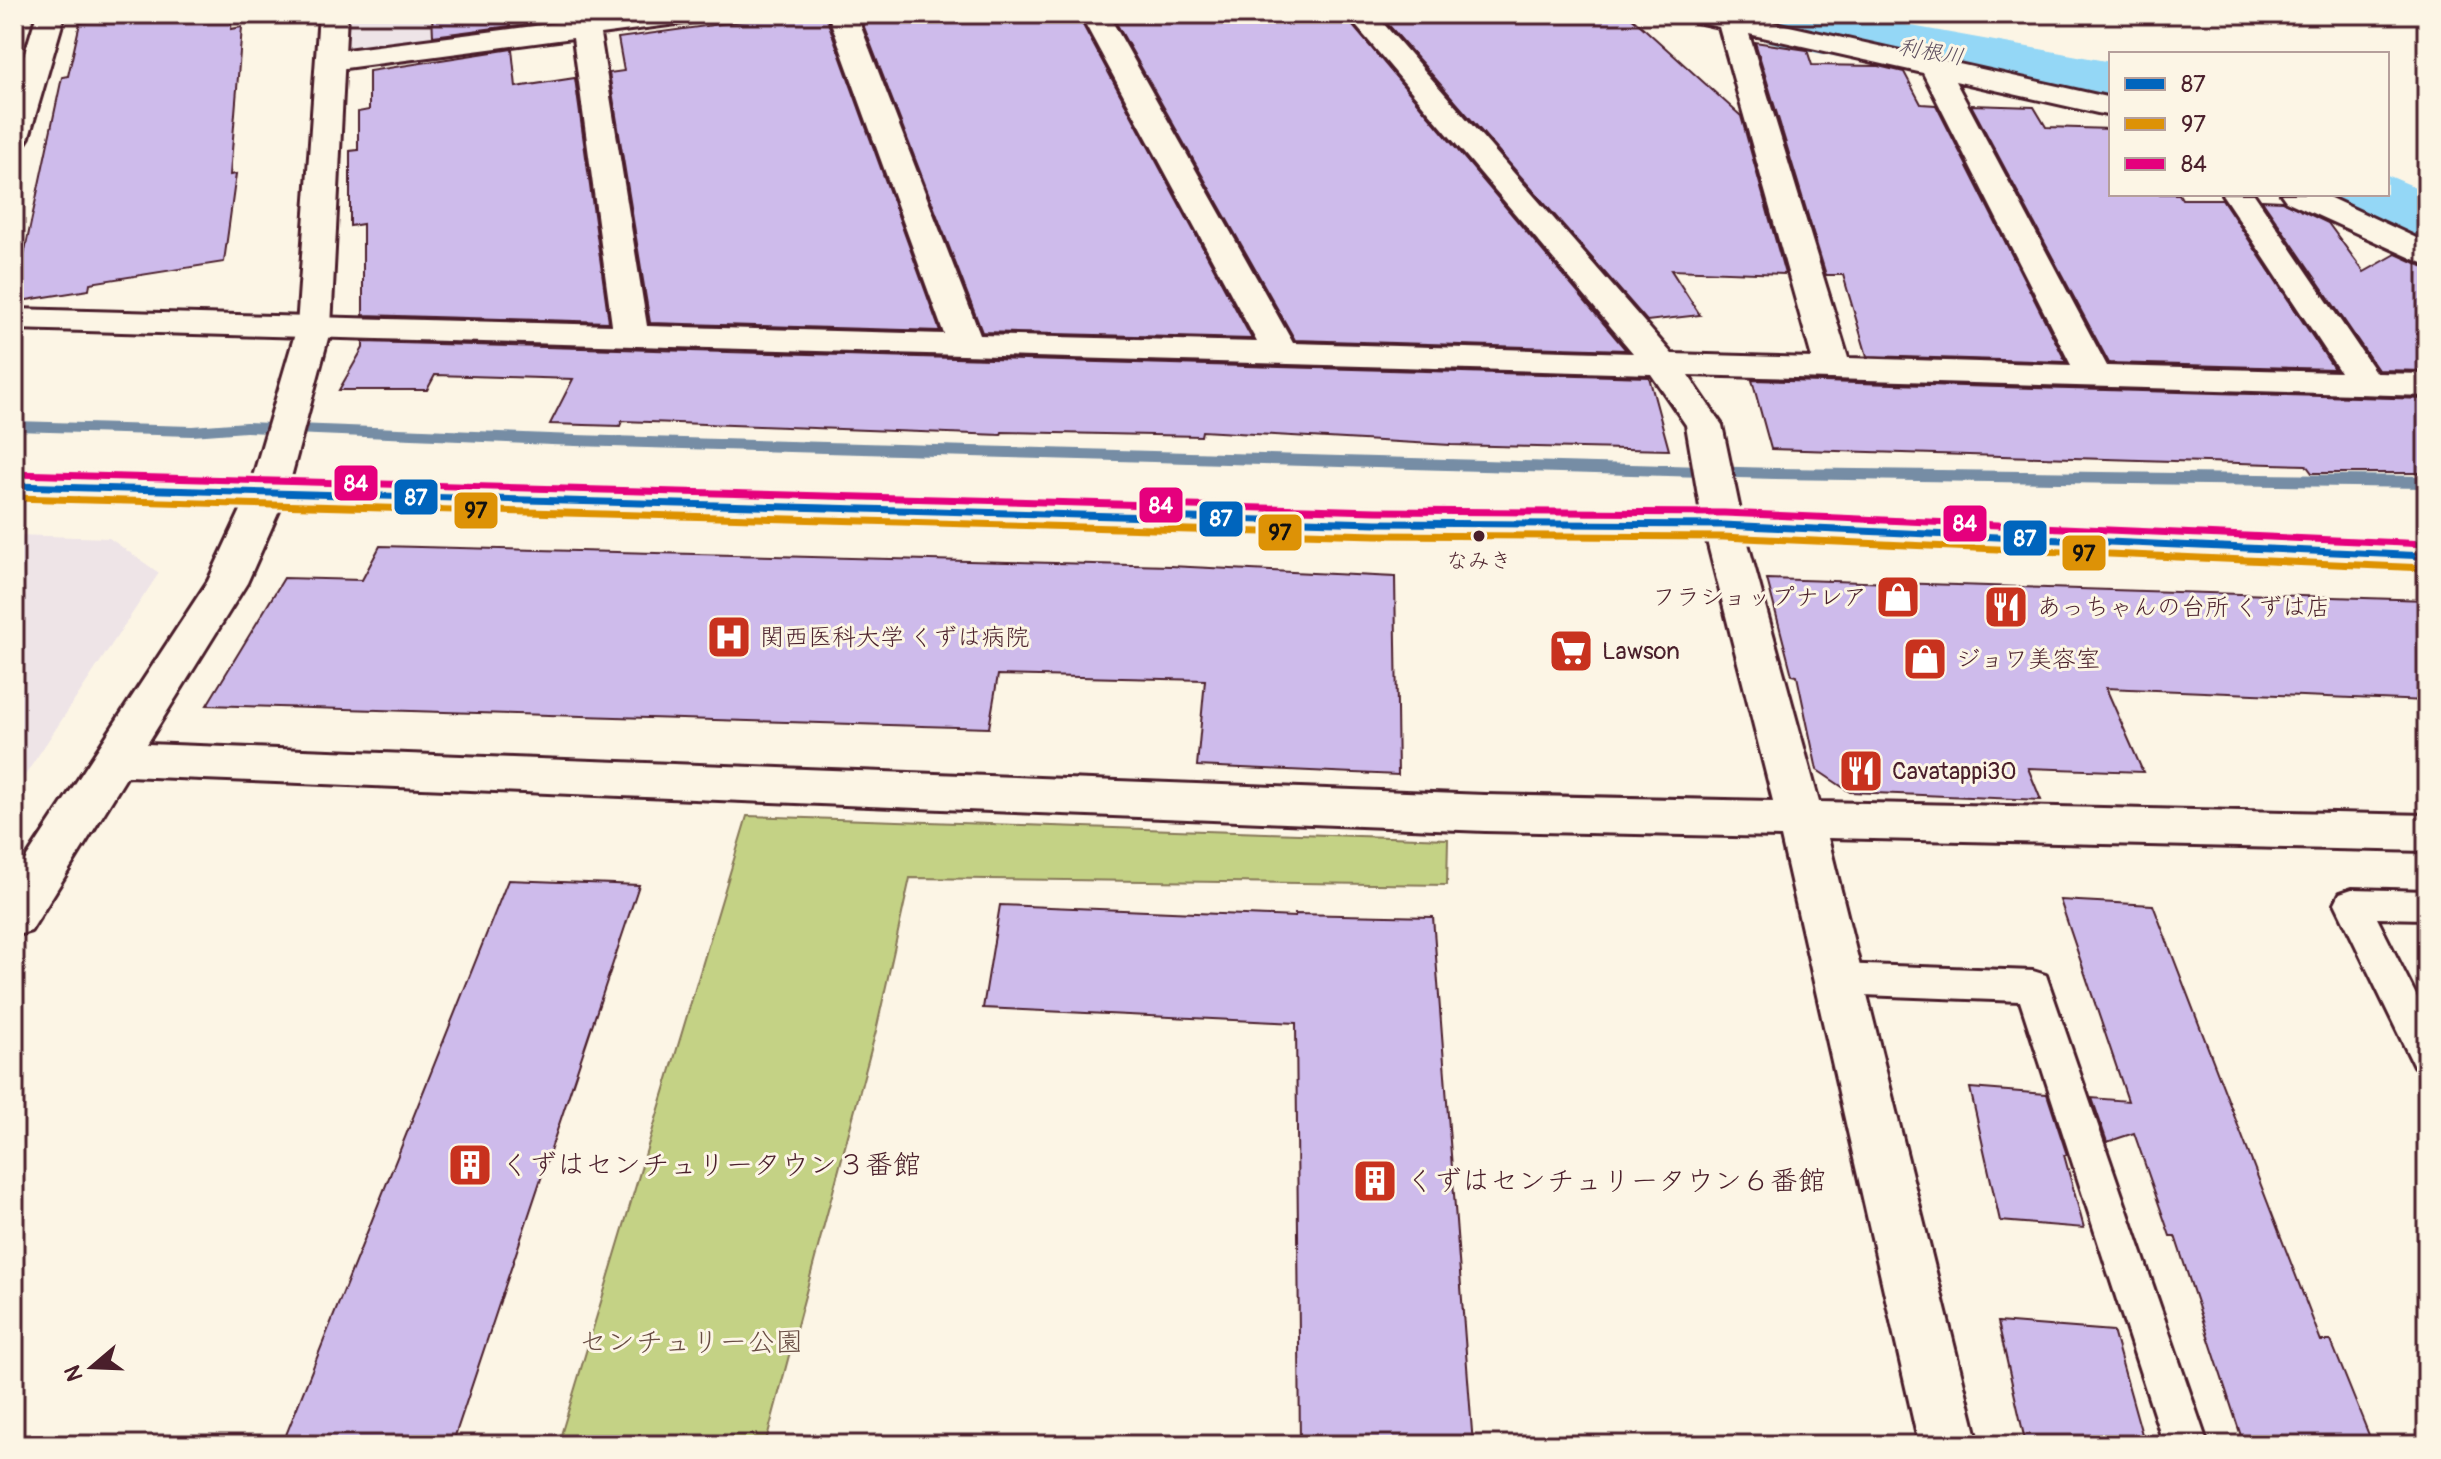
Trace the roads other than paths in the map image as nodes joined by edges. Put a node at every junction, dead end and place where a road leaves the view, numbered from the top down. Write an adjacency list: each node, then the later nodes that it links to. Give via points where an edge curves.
1 (51, 14): 13 (street)
2 (333, 14): 10 (street)
3 (692, 14): 9 (street)
4 (842, 14): 20 (street)
5 (1094, 14): 21 (street)
6 (1360, 14): 22 (street)
7 (1698, 14): 8 (street)
8 (1732, 24): 11 (street); 23 (street)
9 (585, 28): 10 (street); 19 (street)
10 (330, 61): 18 (street)
11 (1934, 67): 12 (street); 24 (street)
12 (2109, 107)
13 (14, 137)
14 (2239, 196): 25 (street)
15 (2301, 196): 16 (street)
16 (2427, 255)
17 (14, 319): 18 (street)
18 (314, 327): 19 (street); 28 (street)
19 (631, 336): 20 (street)
20 (966, 345): 21 (street)
21 (1281, 354): 22 (street)
22 (1662, 364): 23 (street); 29 (street, via 1704,425)
23 (1833, 369): 24 (street)
24 (2095, 376): 25 (street)
25 (2365, 383): 26 (street)
26 (2427, 385)
27 (14, 486): 28 (street)
28 (268, 493): 29 (street, via 1376,523); 31 (street, via 227,583)
29 (1723, 525): 30 (street); 32 (street)
30 (2427, 556)
31 (115, 759): 32 (street); 35 (street)
32 (1801, 822): 33 (street); 36 (street)
33 (2427, 833)
34 (2427, 905): 37 (lane, via 2352,903)
35 (14, 917)
36 (1837, 979): 38 (street); 39 (lane, via 2033,986)
37 (2427, 1055)
38 (1949, 1445)
39 (2186, 1445)

